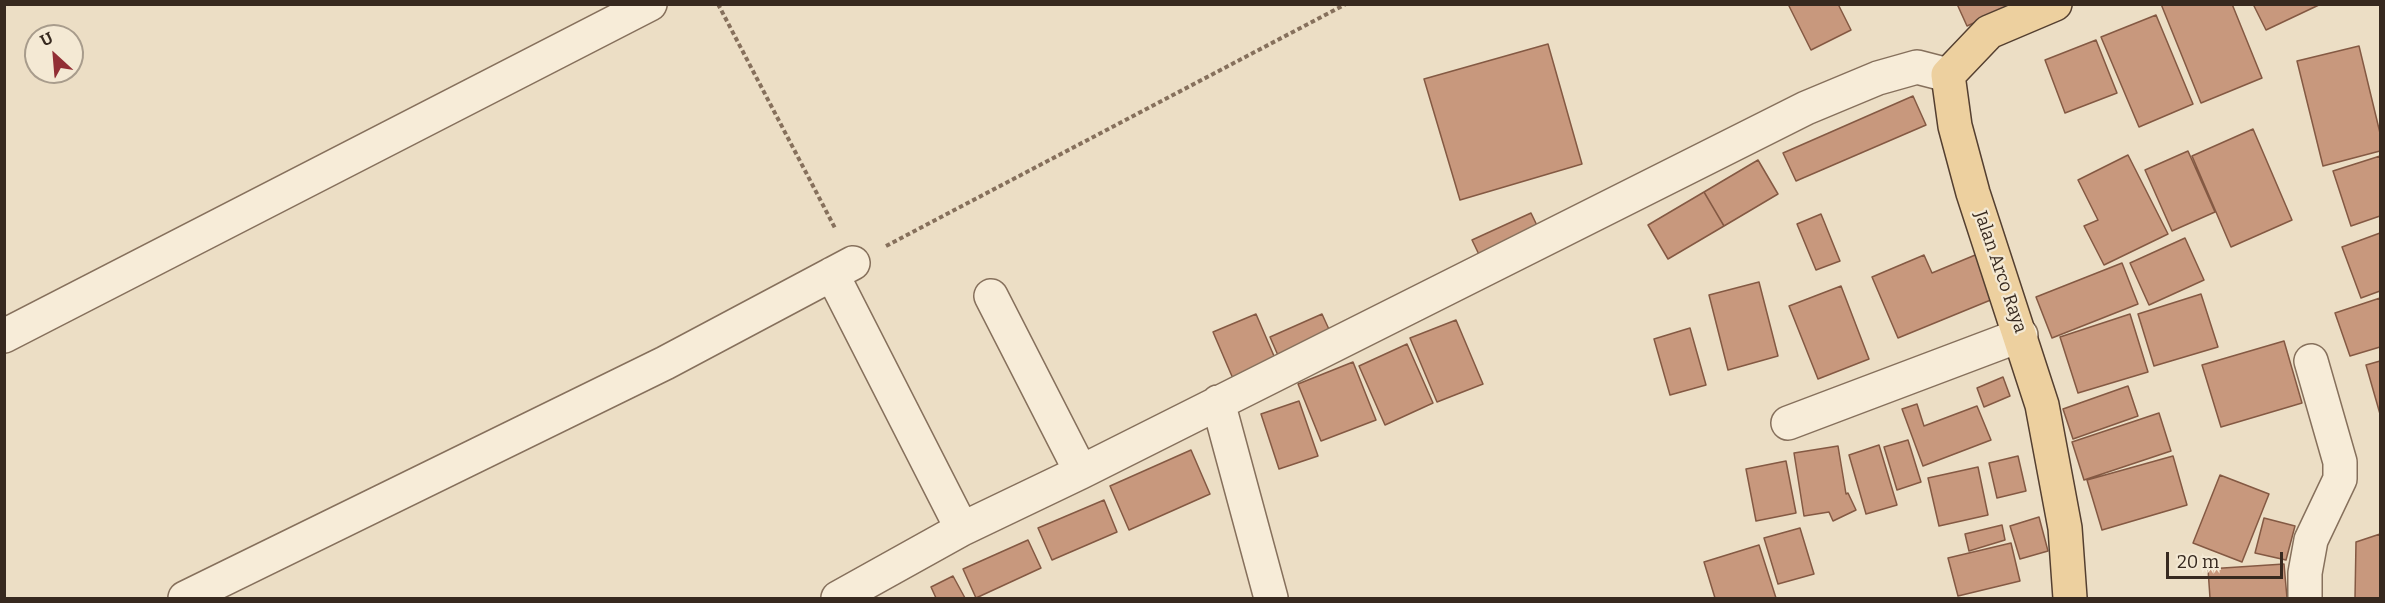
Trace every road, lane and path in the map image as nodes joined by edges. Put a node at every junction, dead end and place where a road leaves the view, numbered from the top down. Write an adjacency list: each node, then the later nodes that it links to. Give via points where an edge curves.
1 (650, 4): 9 (street)
2 (718, 4): 6 (path)
3 (1347, 4): 6 (path)
4 (2055, 4): 5 (main road, via 1989,32)
5 (1948, 75): 8 (main road, Jalan Arco Raya, via 1955,126 1973,193); 11 (street, via 1917,67 1878,78 1806,108)
6 (843, 268): 14 (street); 15 (street, via 665,363)
7 (991, 296): 13 (street)
8 (2021, 335): 12 (street); 18 (main road, Jalan Arco Raya, via 2042,405 2053,461 2065,528)
9 (4, 336)
10 (2312, 361): 19 (street, via 2340,462 2340,479 2311,540)
11 (1218, 402): 13 (street); 17 (street)
12 (1788, 423)
13 (1081, 472): 14 (street)
14 (962, 529): 16 (street)
15 (185, 598)
16 (838, 598)
17 (1271, 598)
18 (2070, 598)
19 (2305, 598)

